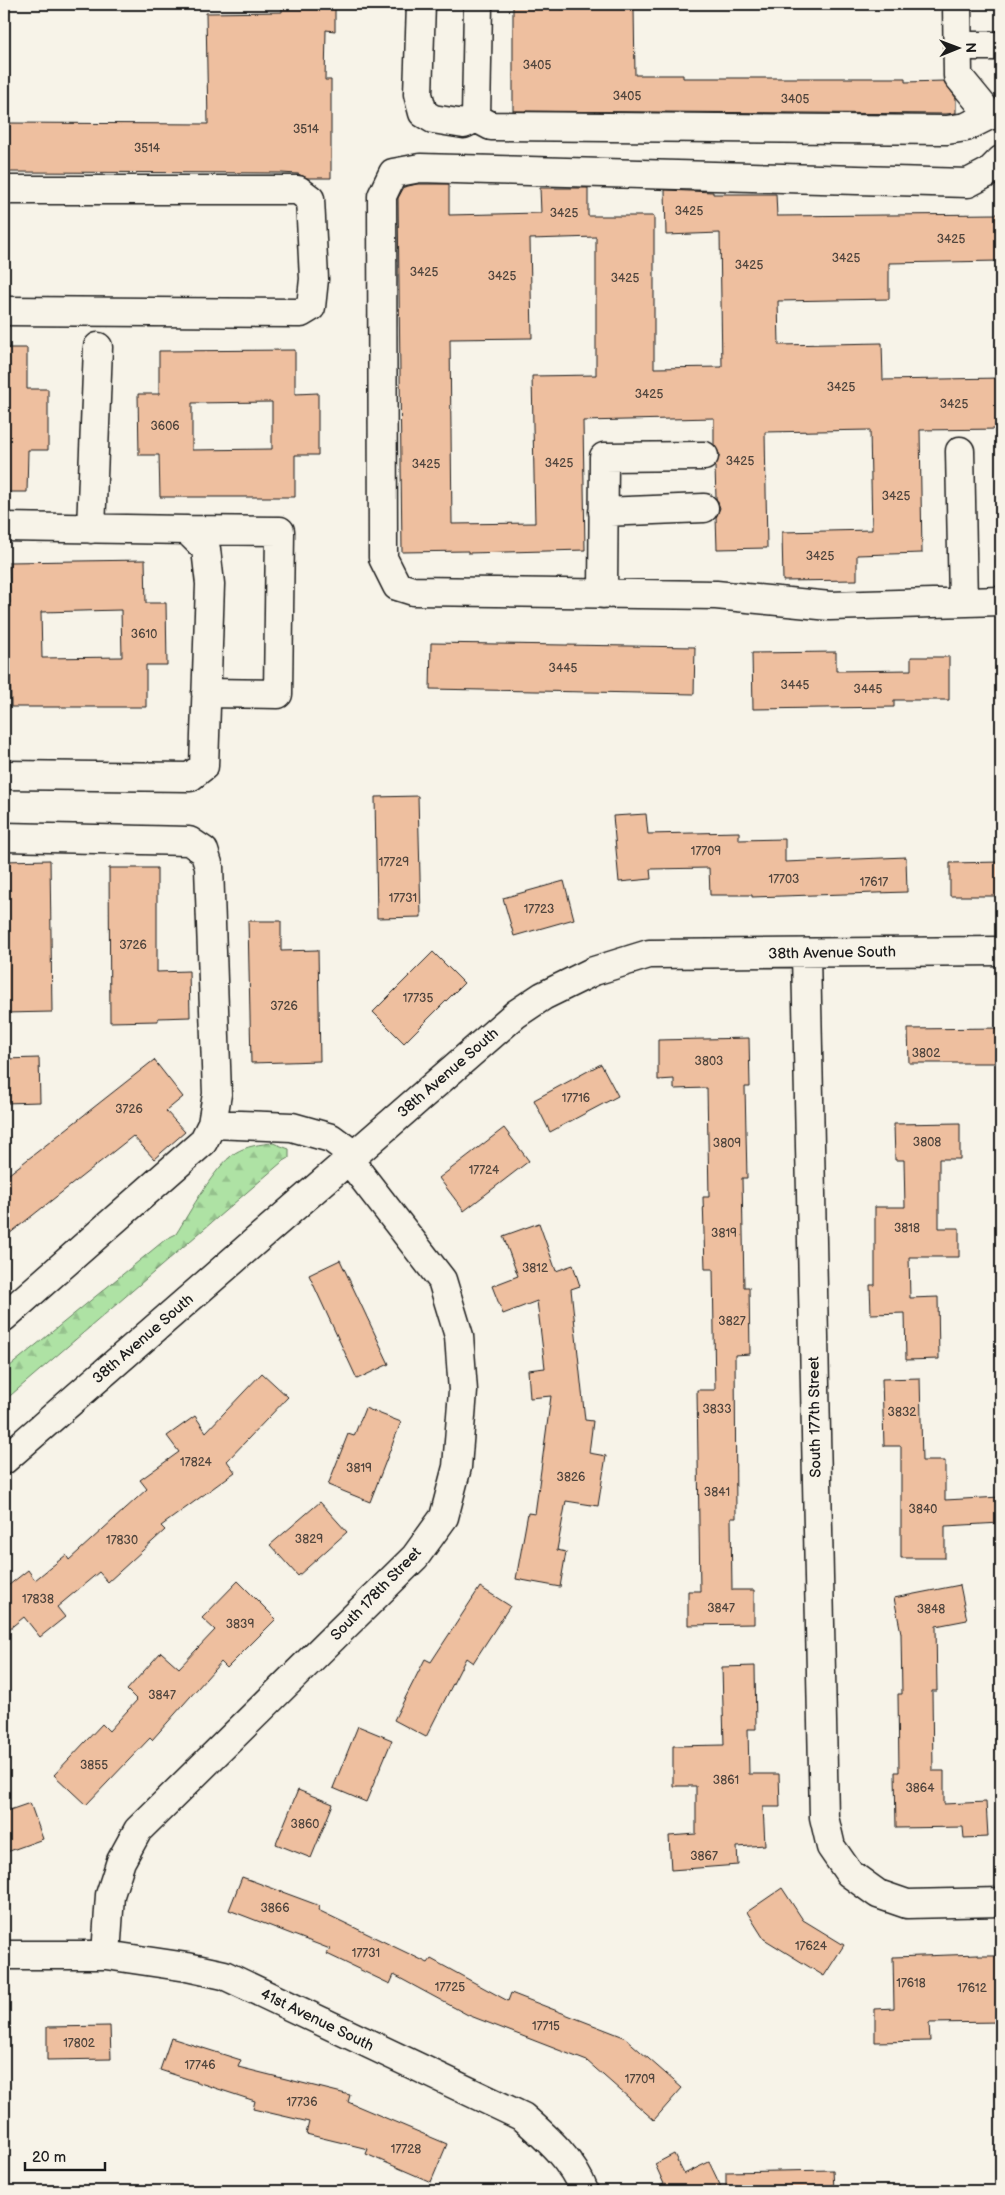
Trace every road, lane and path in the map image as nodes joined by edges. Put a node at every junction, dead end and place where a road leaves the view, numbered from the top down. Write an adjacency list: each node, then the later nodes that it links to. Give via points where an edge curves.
1 (421, 4): 7 (street, via 418,94 423,113 433,119 464,124)
2 (478, 4): 7 (street)
3 (957, 4): 4 (street)
4 (958, 46): 5 (street); 6 (street, via 958,76)
5 (1001, 46)
6 (996, 115): 7 (street, via 966,127 947,130 491,126)
7 (476, 118)
8 (1001, 160): 19 (street, via 989,172 968,182 420,168 393,173 382,196 383,558 398,586 413,592)
9 (4, 190): 10 (street, via 298,190 310,200 314,279 311,307 301,313)
10 (4, 311)
11 (98, 347): 17 (street)
12 (960, 451): 21 (street)
13 (704, 456): 15 (street, via 604,457)
14 (704, 508): 15 (street)
15 (603, 512): 19 (street)
16 (4, 527): 17 (street)
17 (91, 529): 18 (street)
18 (187, 530): 22 (street, via 206,549 208,566); 22 (street, via 280,531 278,694)
19 (603, 594): 21 (street, via 716,595 830,606)
20 (1001, 601): 21 (street)
21 (963, 602)
22 (206, 693): 23 (street, via 204,766 190,777)
23 (4, 775)
24 (4, 837): 27 (street, via 189,841 204,851 209,867 217,1094)
25 (1001, 951): 26 (street, 38th Avenue South)
26 (806, 954): 28 (street, 38th Avenue South, via 649,954 594,971 543,996 516,1014); 31 (street, South 177th Street, via 824,1817 831,1847 850,1873 878,1894 907,1904)
27 (212, 1124): 28 (street, South 178th Street, via 292,1127 331,1138); 29 (street, via 203,1142)
28 (351, 1157): 30 (street, 38th Avenue South); 33 (street, South 178th Street, via 442,1280 459,1336 463,1391 457,1467 444,1517 415,1557 138,1830 121,1861 110,1895)
29 (4, 1317)
30 (4, 1460)
31 (1001, 1902)
32 (4, 1955): 33 (street, 41st Avenue South)
33 (106, 1955): 34 (street, 41st Avenue South, via 224,1975 523,2117 551,2142 579,2176)
34 (584, 2191)

